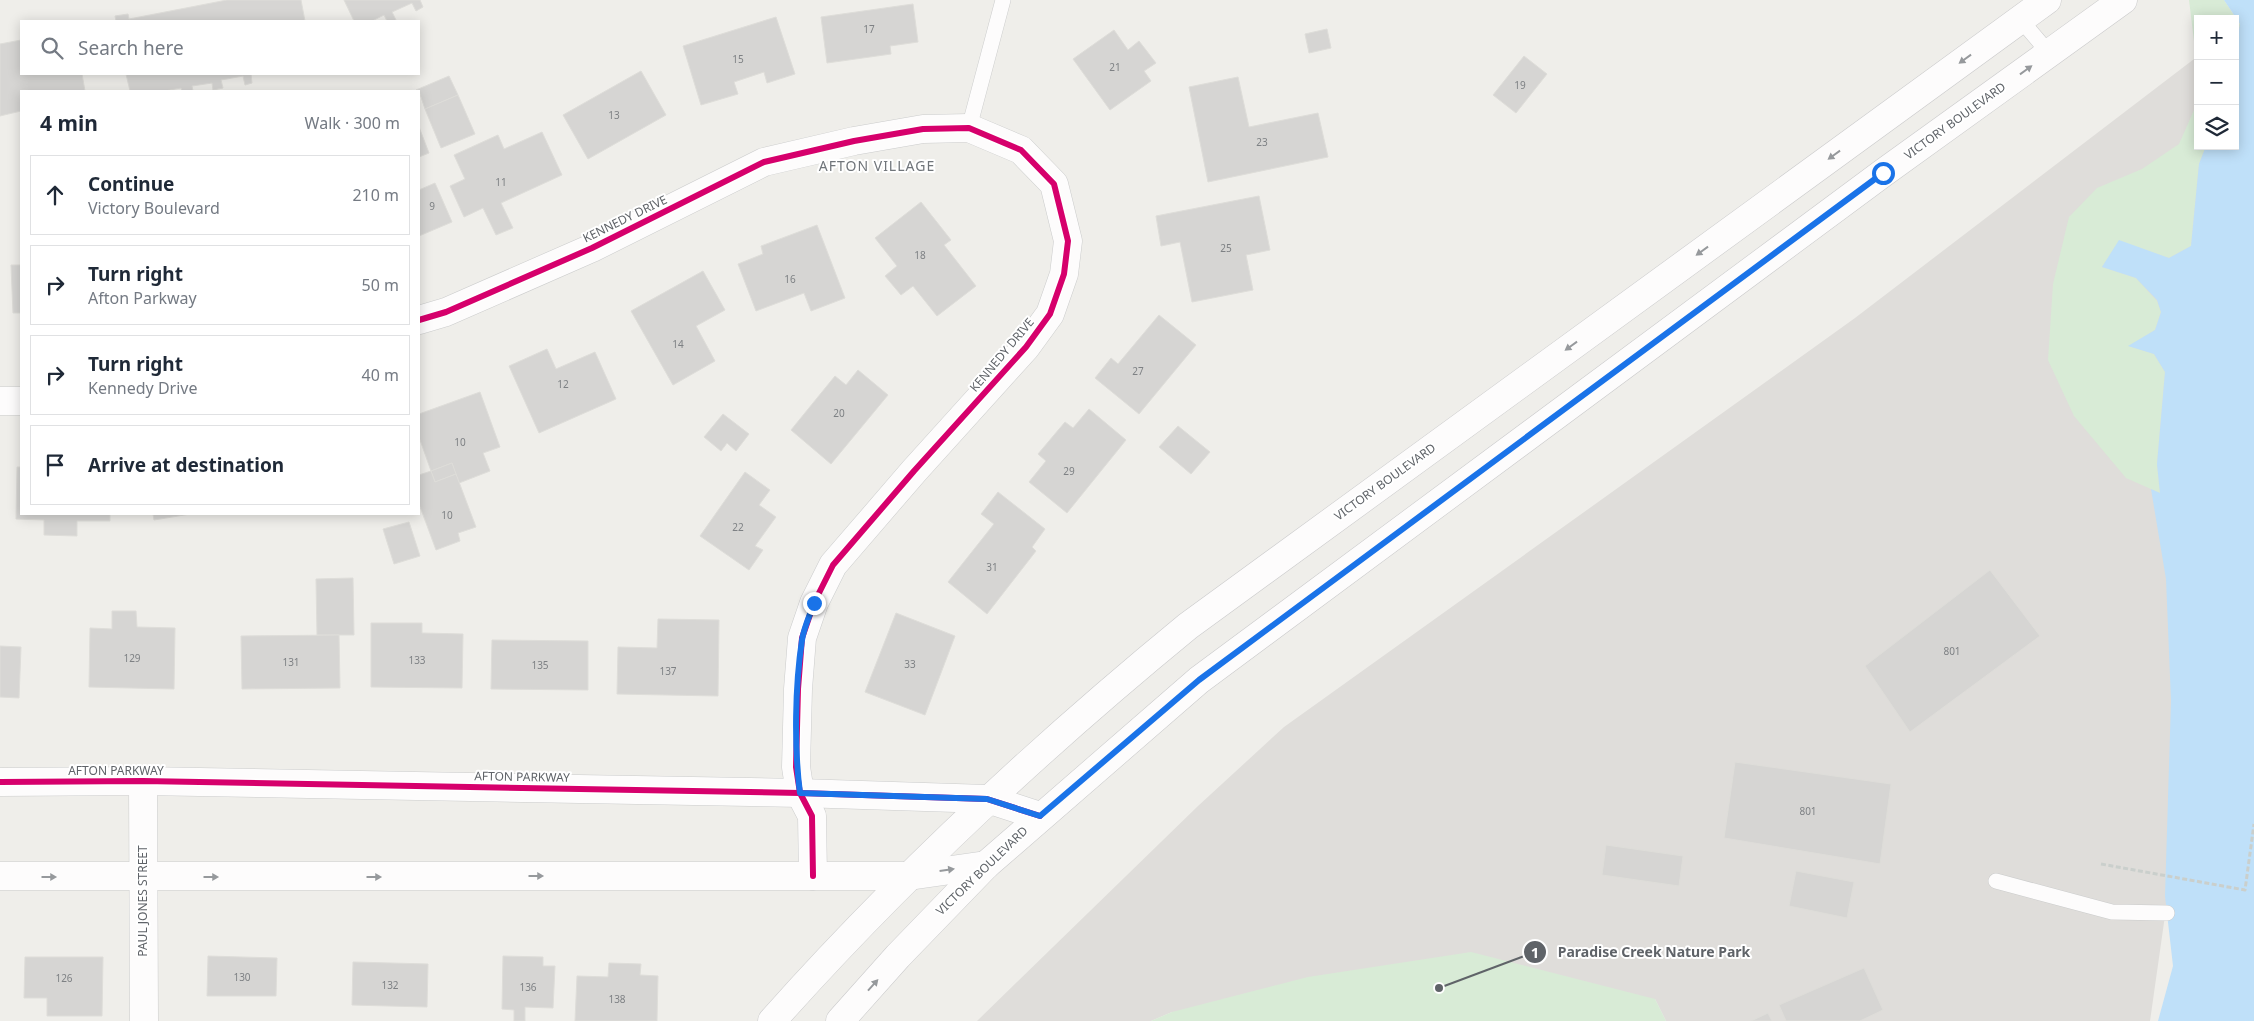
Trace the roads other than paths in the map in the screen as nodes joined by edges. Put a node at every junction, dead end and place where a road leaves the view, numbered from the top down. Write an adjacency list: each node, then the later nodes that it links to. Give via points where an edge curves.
1 (1003, 0): 6 (lane)
2 (2047, 0): 4 (street, VICTORY BOULEVARD)
3 (2123, 0): 5 (street, VICTORY BOULEVARD)
4 (2020, 19): 5 (lane); 13 (street, VICTORY BOULEVARD, one-way to 13, via 1188,626 1092,705)
5 (2049, 53): 14 (street, VICTORY BOULEVARD, one-way to 5, via 1199,680)
6 (969, 128): 7 (street, KENNEDY DRIVE, via 923,129 764,162 592,248 446,312); 12 (street, KENNEDY DRIVE, via 1021,150 1054,184 1068,241 1064,274 1050,314 1026,347 833,565 814,603 802,638 796,766)
7 (420, 320)
8 (0, 401): 9 (street)
9 (20, 401)
10 (0, 782): 11 (street, AFTON PARKWAY)
11 (142, 782): 12 (street, AFTON PARKWAY); 19 (street, PAUL JONES STREET)
12 (800, 793): 13 (street, AFTON PARKWAY); 17 (street, KENNEDY DRIVE, via 812,816)
13 (987, 799): 14 (street, AFTON PARKWAY); 18 (street, VICTORY BOULEVARD)
14 (1040, 816): 15 (street, VICTORY BOULEVARD)
15 (986, 865): 18 (street, one-way to 15); 24 (street, VICTORY BOULEVARD, one-way to 15)
16 (0, 876): 19 (street, one-way to 19)
17 (813, 876): 18 (street); 19 (street, one-way to 17)
18 (909, 876): 23 (street, VICTORY BOULEVARD, via 831,954)
19 (143, 877): 22 (street, PAUL JONES STREET)
20 (1996, 881): 21 (lane, via 2112,912)
21 (2167, 913)
22 (144, 1021)
23 (772, 1021)
24 (840, 1021)

